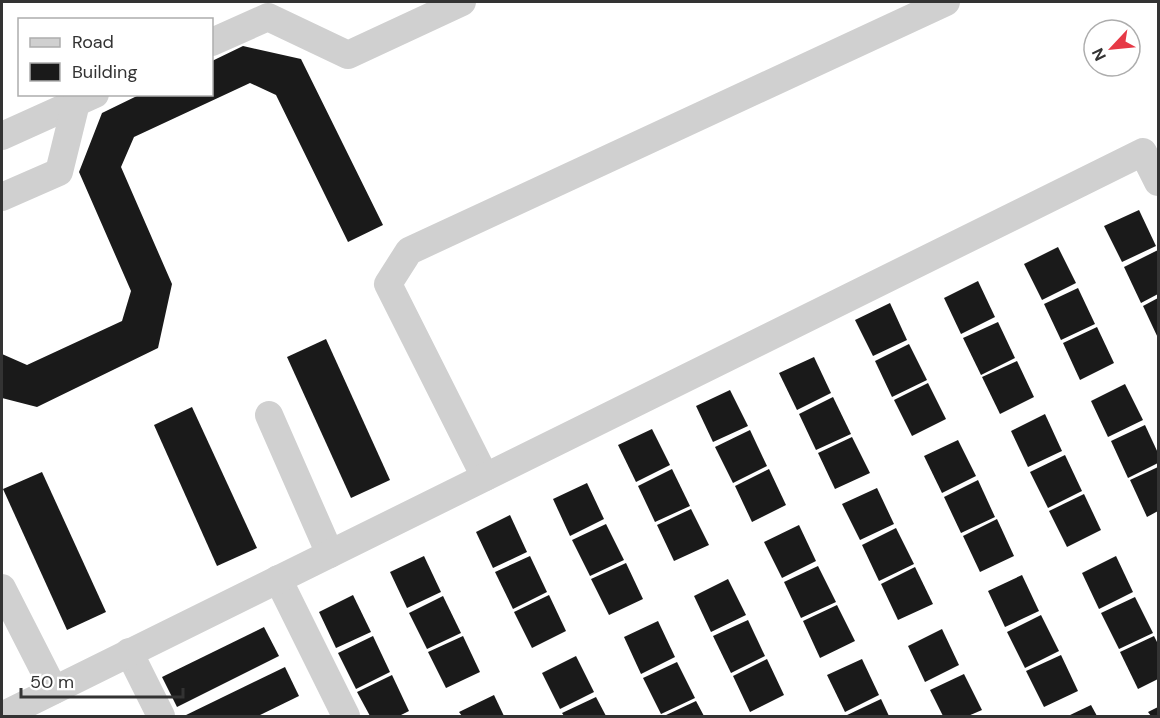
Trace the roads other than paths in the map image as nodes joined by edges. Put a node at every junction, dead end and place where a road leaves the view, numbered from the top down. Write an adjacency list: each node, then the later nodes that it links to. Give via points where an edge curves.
1 (462, 2): 3 (street, via 348,55 268,17)
2 (946, 2): 9 (street, via 409,251 388,284)
3 (213, 42)
4 (85, 99): 5 (street); 7 (street, via 59,172)
5 (2, 136)
6 (1158, 183): 9 (street, via 1143,152)
7 (2, 197)
8 (269, 415): 10 (street)
9 (485, 477): 10 (street)
10 (330, 554): 11 (street)
11 (279, 579): 13 (street); 17 (street)
12 (2, 588): 14 (street)
13 (129, 652): 14 (street); 16 (street)
14 (54, 690): 15 (street)
15 (2, 716)
16 (161, 717)
17 (346, 717)

